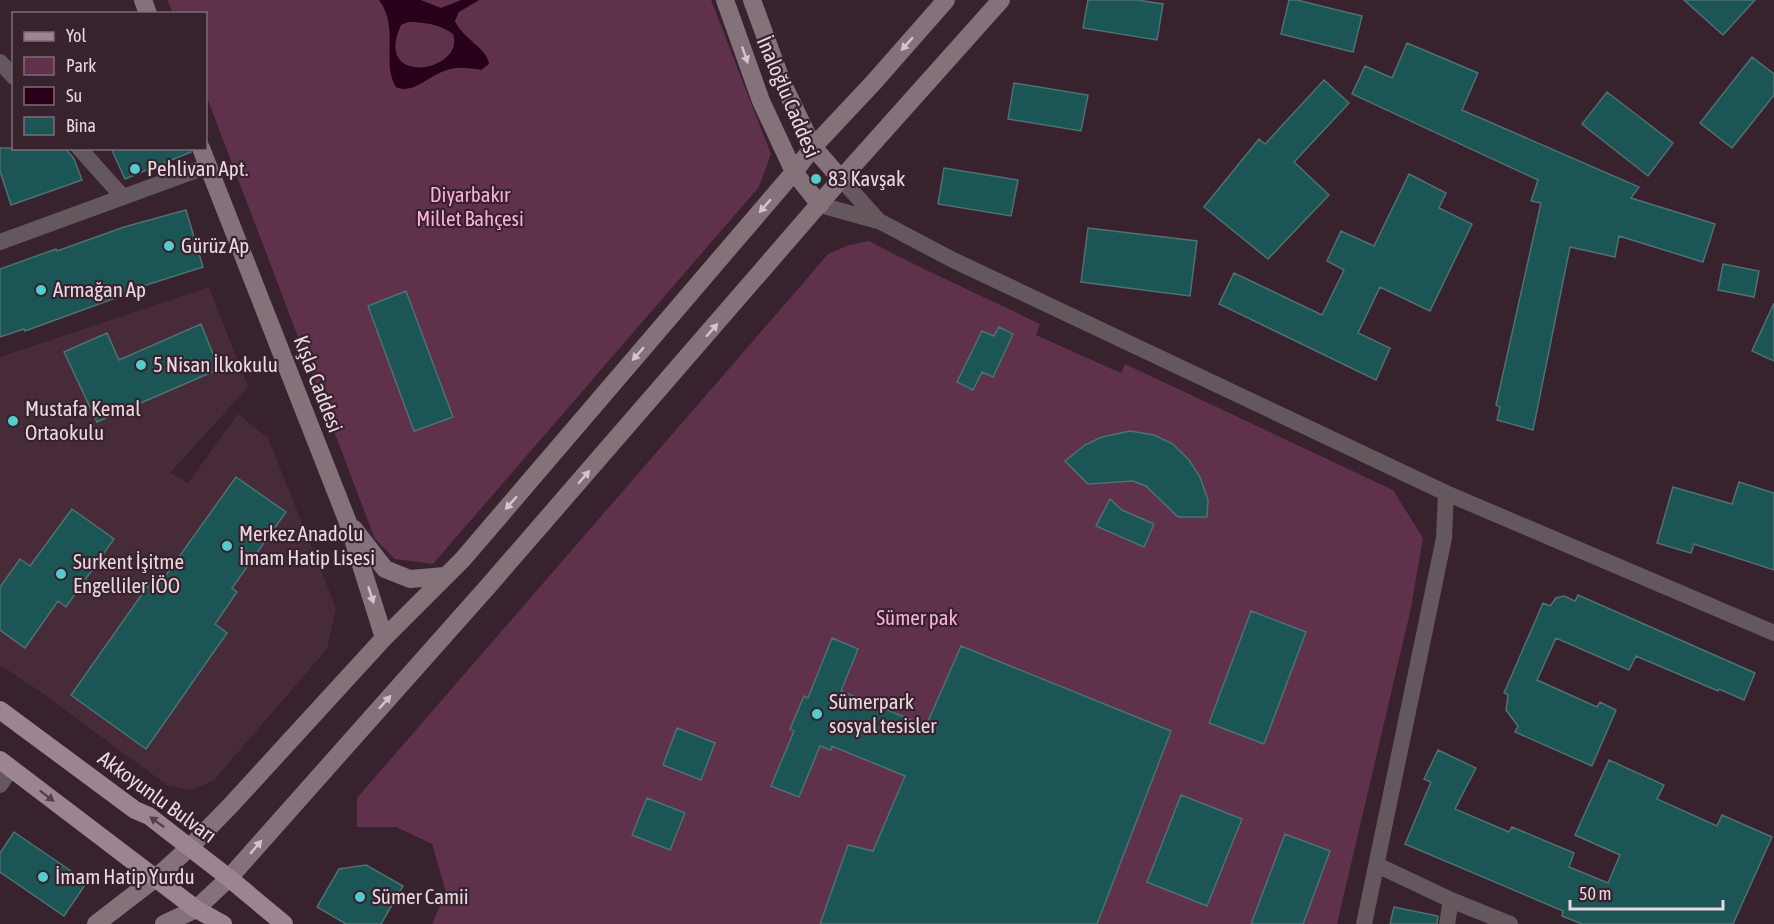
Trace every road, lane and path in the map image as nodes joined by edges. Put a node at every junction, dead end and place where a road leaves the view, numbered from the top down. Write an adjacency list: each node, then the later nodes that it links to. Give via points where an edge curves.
1 (725, 0): 11 (main road, İnaloğlu Caddesi, one-way to 11, via 761,101)
2 (752, 0): 7 (main road, İnaloğlu Caddesi, via 782,82)
3 (946, 0): 7 (main road, one-way to 7)
4 (1001, 0): 12 (main road)
5 (0, 62): 6 (street)
6 (12, 75)
7 (813, 147): 11 (main road); 12 (main road, İnaloğlu Caddesi)
8 (81, 150): 13 (street)
9 (202, 150): 10 (main road, Kışla Caddesi)
10 (208, 166): 13 (street); 18 (main road, Kışla Caddesi)
11 (794, 172): 14 (main road, İnaloğlu Caddesi); 19 (main road, one-way to 19)
12 (842, 179): 14 (main road); 15 (street)
13 (123, 197): 16 (street)
14 (820, 205): 15 (street); 28 (main road, one-way to 14)
15 (879, 221): 17 (street, via 953,260)
16 (0, 242)
17 (1446, 493): 20 (street); 26 (street, via 1444,538)
18 (347, 520): 19 (main road, via 385,569 410,579); 21 (main road, Kışla Caddesi, one-way to 21)
19 (445, 576): 21 (main road)
20 (1774, 633)
21 (384, 638): 25 (main road)
22 (0, 710): 25 (main road, Akkoyunlu Bulvarı, one-way to 22)
23 (5, 764): 24 (street); 27 (main road, one-way to 27)
24 (0, 785)
25 (190, 847): 27 (main road); 28 (main road, Akkoyunlu Bulvarı)
26 (1377, 866): 29 (street); 35 (street)
27 (157, 877): 30 (main road); 31 (main road)
28 (230, 878): 30 (main road); 34 (main road, Akkoyunlu Bulvarı)
29 (1451, 900): 36 (street); 37 (street)
30 (196, 909): 32 (main road); 33 (main road)
31 (96, 924)
32 (164, 924)
33 (223, 924)
34 (284, 924)
35 (1364, 924)
36 (1447, 924)
37 (1510, 924)

